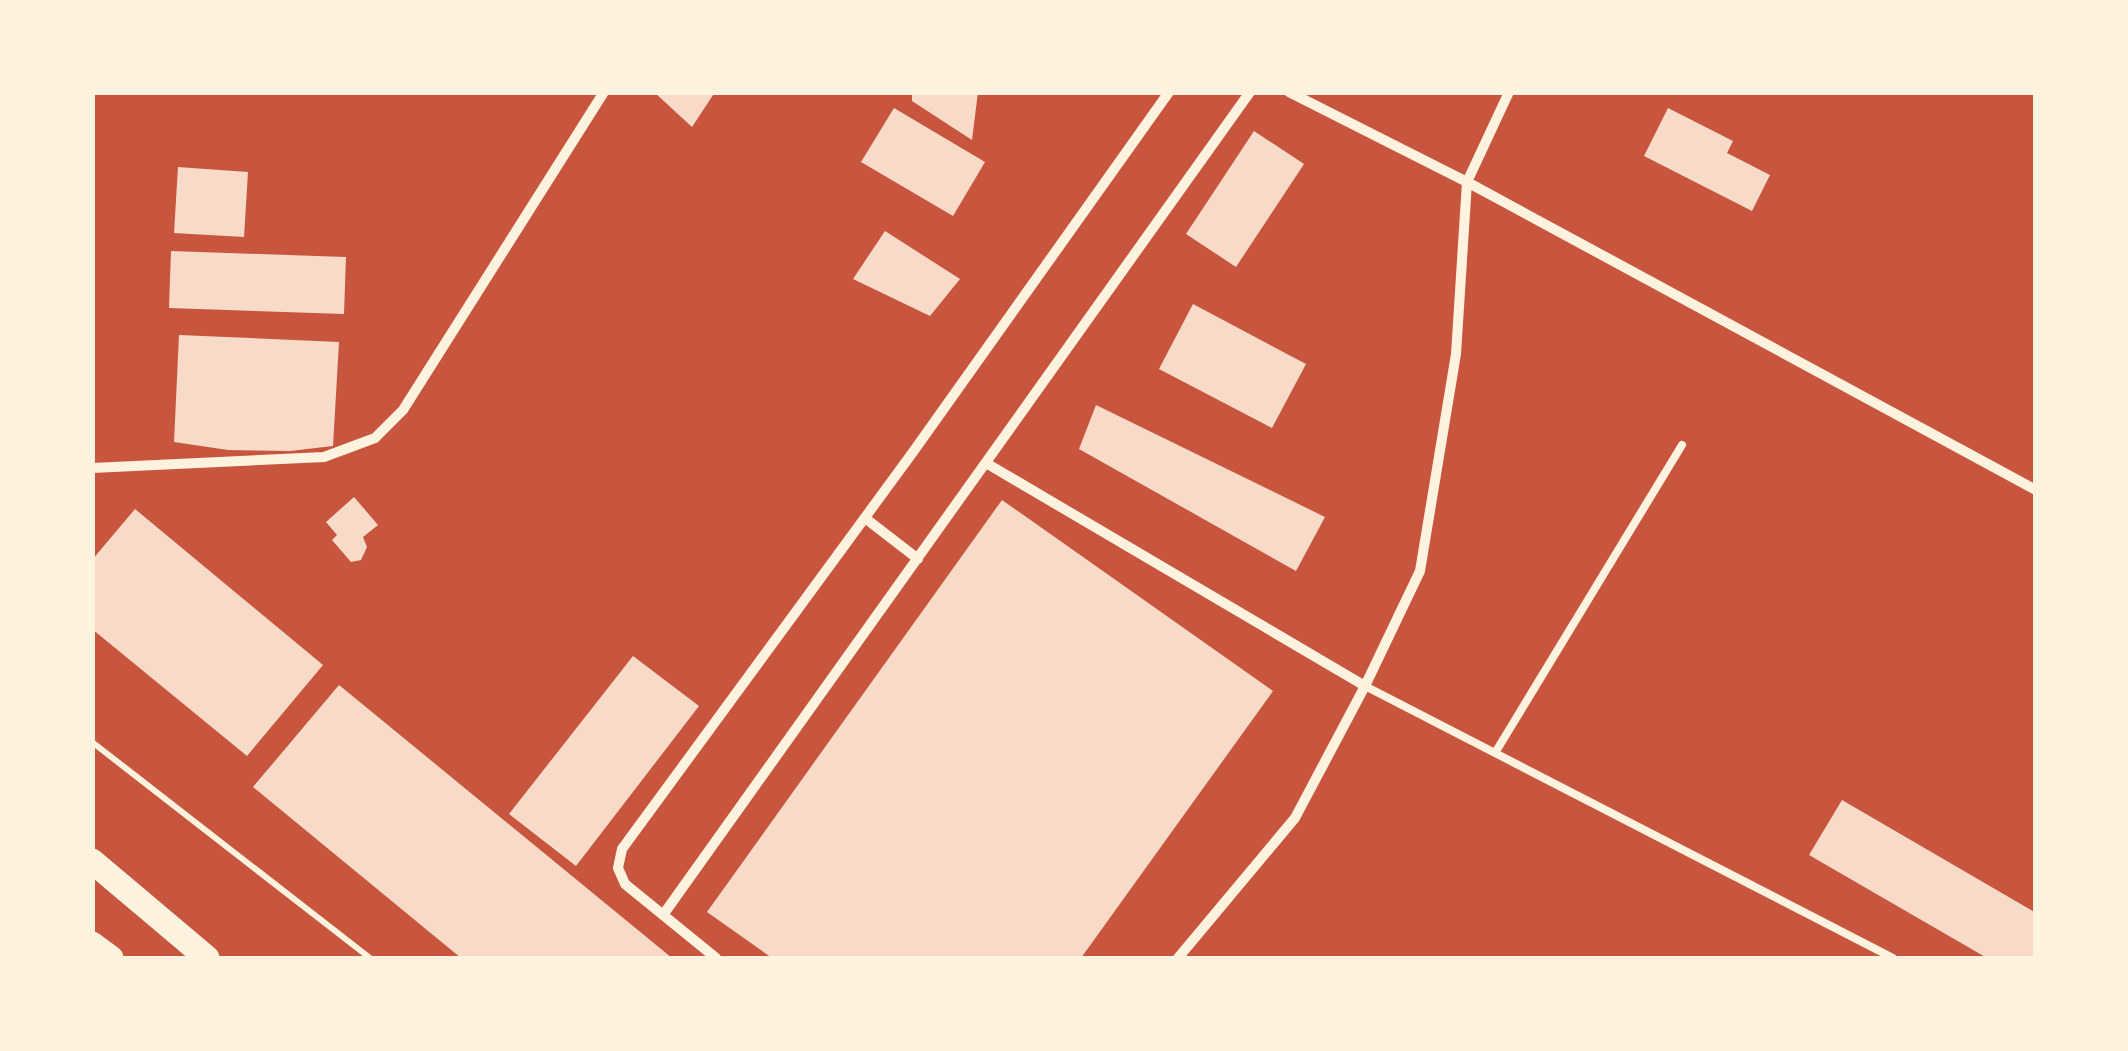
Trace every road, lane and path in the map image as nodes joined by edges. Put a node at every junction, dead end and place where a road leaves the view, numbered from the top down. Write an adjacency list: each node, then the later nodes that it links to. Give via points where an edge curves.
1 (604, 92): 9 (street, via 403,410 375,438 324,458)
2 (1169, 92): 11 (street)
3 (1250, 92): 8 (street)
4 (1288, 92): 6 (street)
5 (1509, 92): 6 (street)
6 (1468, 182): 10 (street); 13 (street, via 1456,354 1420,571)
7 (1682, 445): 15 (lane)
8 (986, 462): 12 (street); 13 (street)
9 (92, 468)
10 (2036, 490)
11 (864, 518): 12 (street); 17 (street, via 622,849 618,868 625,884)
12 (918, 559): 17 (street)
13 (1365, 686): 15 (lane); 23 (street, via 1295,818)
14 (92, 742): 21 (path)
15 (1494, 753): 24 (lane)
16 (92, 861): 20 (main road)
17 (663, 915): 22 (street)
18 (92, 944): 19 (main road)
19 (110, 958)
20 (207, 958)
21 (370, 958)
22 (716, 958)
23 (1178, 958)
24 (1892, 958)

